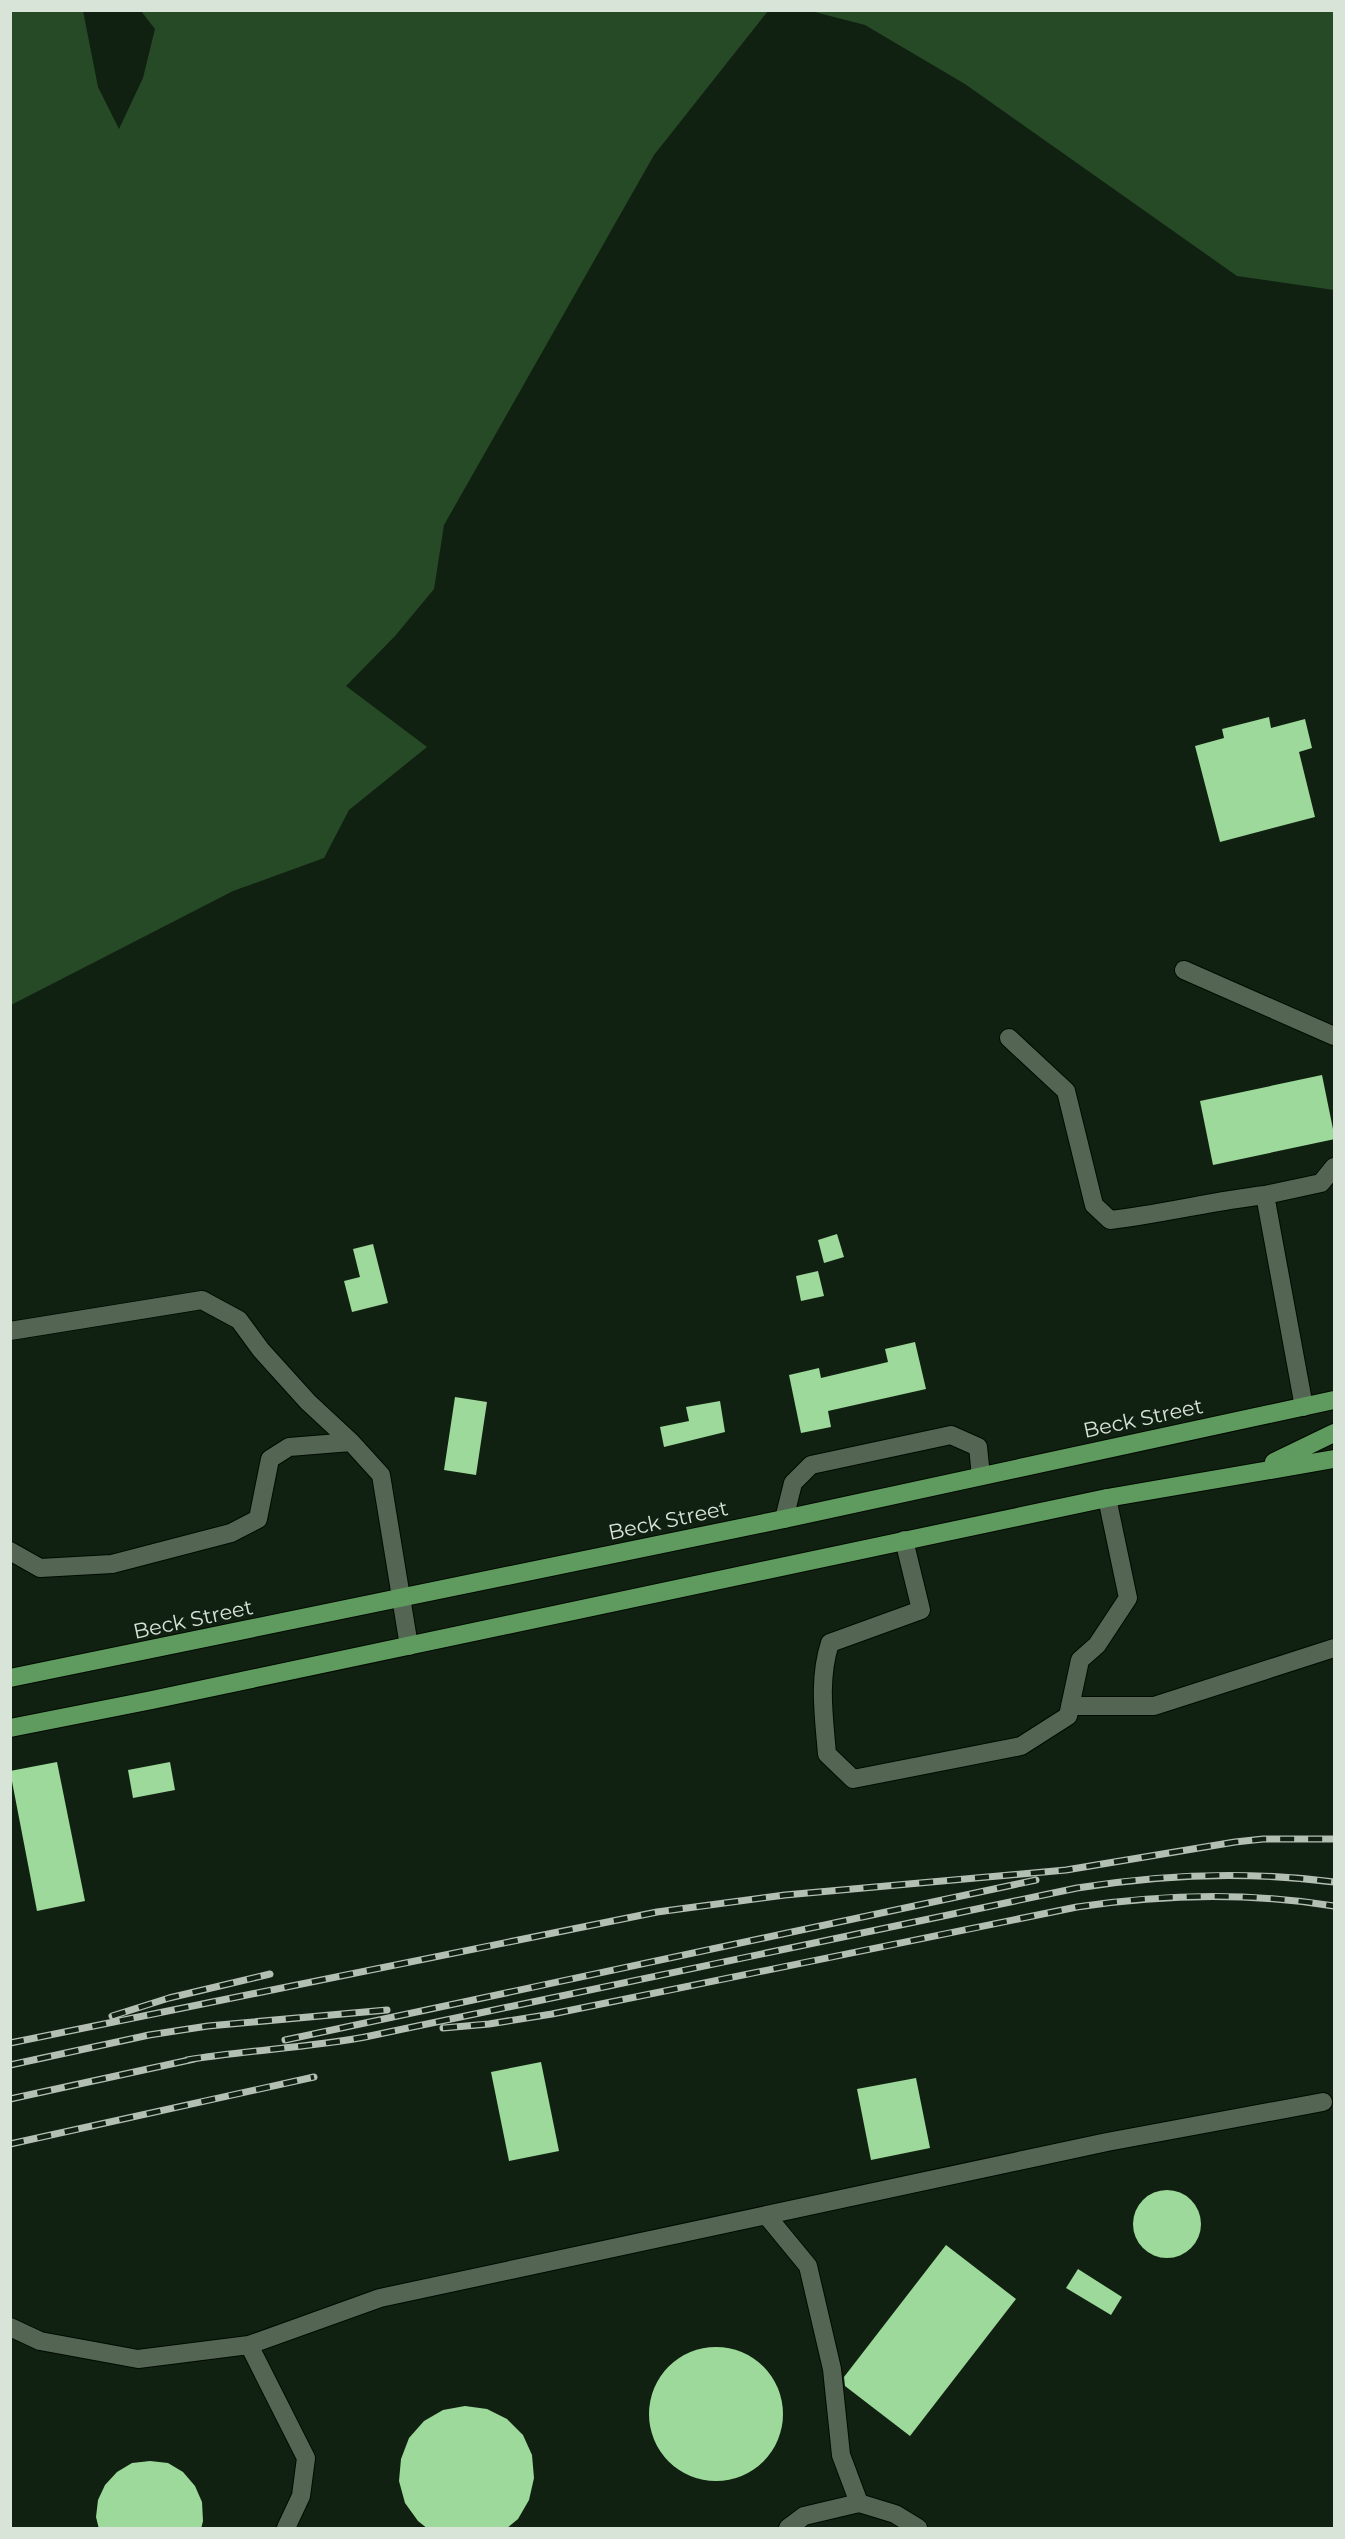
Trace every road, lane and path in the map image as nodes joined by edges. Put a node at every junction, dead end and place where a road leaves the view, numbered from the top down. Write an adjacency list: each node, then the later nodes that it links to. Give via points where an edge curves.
1 (1184, 970): 2 (lane)
2 (1335, 1036)
3 (1010, 1038): 5 (lane, via 1066,1091 1094,1205 1110,1220)
4 (1335, 1167): 5 (lane, via 1321,1183)
5 (1265, 1195): 8 (lane)
6 (10, 1331): 10 (lane, via 202,1300 239,1320 308,1402)
7 (1335, 1400): 8 (main road, Beck Street)
8 (1304, 1407): 13 (main road, Beck Street)
9 (1335, 1433): 12 (main road)
10 (351, 1442): 17 (lane, via 289,1447 270,1459 258,1519 231,1533 111,1564 40,1568); 18 (lane, via 381,1475)
11 (1335, 1459): 12 (main road)
12 (1254, 1472): 14 (main road)
13 (981, 1476): 15 (main road, Beck Street); 15 (lane, via 978,1448 951,1435 811,1465 793,1483)
14 (1107, 1498): 16 (main road); 22 (lane, via 1128,1598 1097,1645 1080,1660)
15 (784, 1519): 18 (main road, Beck Street)
16 (904, 1540): 19 (main road); 22 (lane, via 921,1610 830,1643 822,1693 827,1755 853,1779 1021,1746 1068,1716)
17 (10, 1551)
18 (402, 1599): 19 (lane); 21 (main road, Beck Street)
19 (409, 1646): 23 (main road)
20 (1335, 1648): 22 (lane, via 1154,1707)
21 (10, 1678)
22 (1070, 1706)
23 (10, 1728)
24 (1323, 2102): 25 (lane, via 1107,2142)
25 (766, 2215): 27 (lane, via 380,2298); 28 (lane, via 808,2266 832,2369 842,2455)
26 (10, 2327): 27 (lane, via 40,2341 138,2359)
27 (249, 2345): 29 (lane, via 306,2458 301,2496)
28 (859, 2503): 30 (lane, via 804,2516); 31 (lane, via 895,2514)
29 (286, 2529)
30 (788, 2529)
31 (918, 2529)

